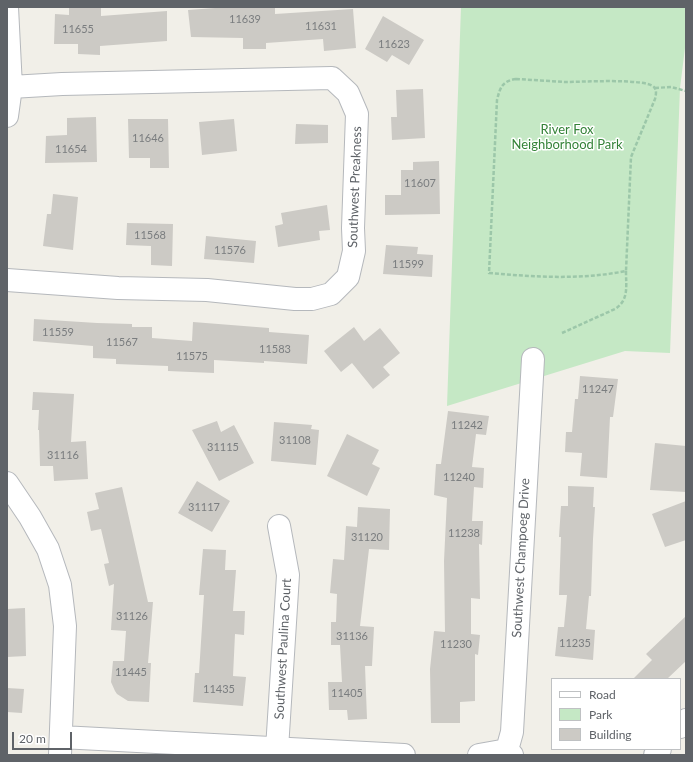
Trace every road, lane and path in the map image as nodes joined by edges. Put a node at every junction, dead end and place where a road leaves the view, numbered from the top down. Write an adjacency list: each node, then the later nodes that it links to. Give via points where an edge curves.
1 (7, 7): 2 (street)
2 (11, 87): 5 (street); 7 (street, Southwest Preakness, via 332,78 348,93 357,114 354,251 348,277 330,294 312,299 294,299 207,290 118,288)
3 (655, 88): 4 (path, via 671,87); 6 (path, via 655,99 630,157); 6 (path, via 645,84 608,81 516,79 503,83 497,100 489,273 543,277 604,276)
4 (686, 91)
5 (7, 116)
6 (626, 271): 8 (path, via 626,298 622,305)
7 (7, 280)
8 (562, 333)
9 (533, 359): 14 (street, Southwest Champoeg Drive)
10 (7, 483): 12 (street, via 48,549 60,585 65,626)
11 (279, 526): 13 (street, Southwest Paulina Court, via 288,575)
12 (61, 746): 13 (street)
13 (277, 749): 15 (street)
14 (509, 753): 16 (street)
15 (404, 755)
16 (479, 755)

